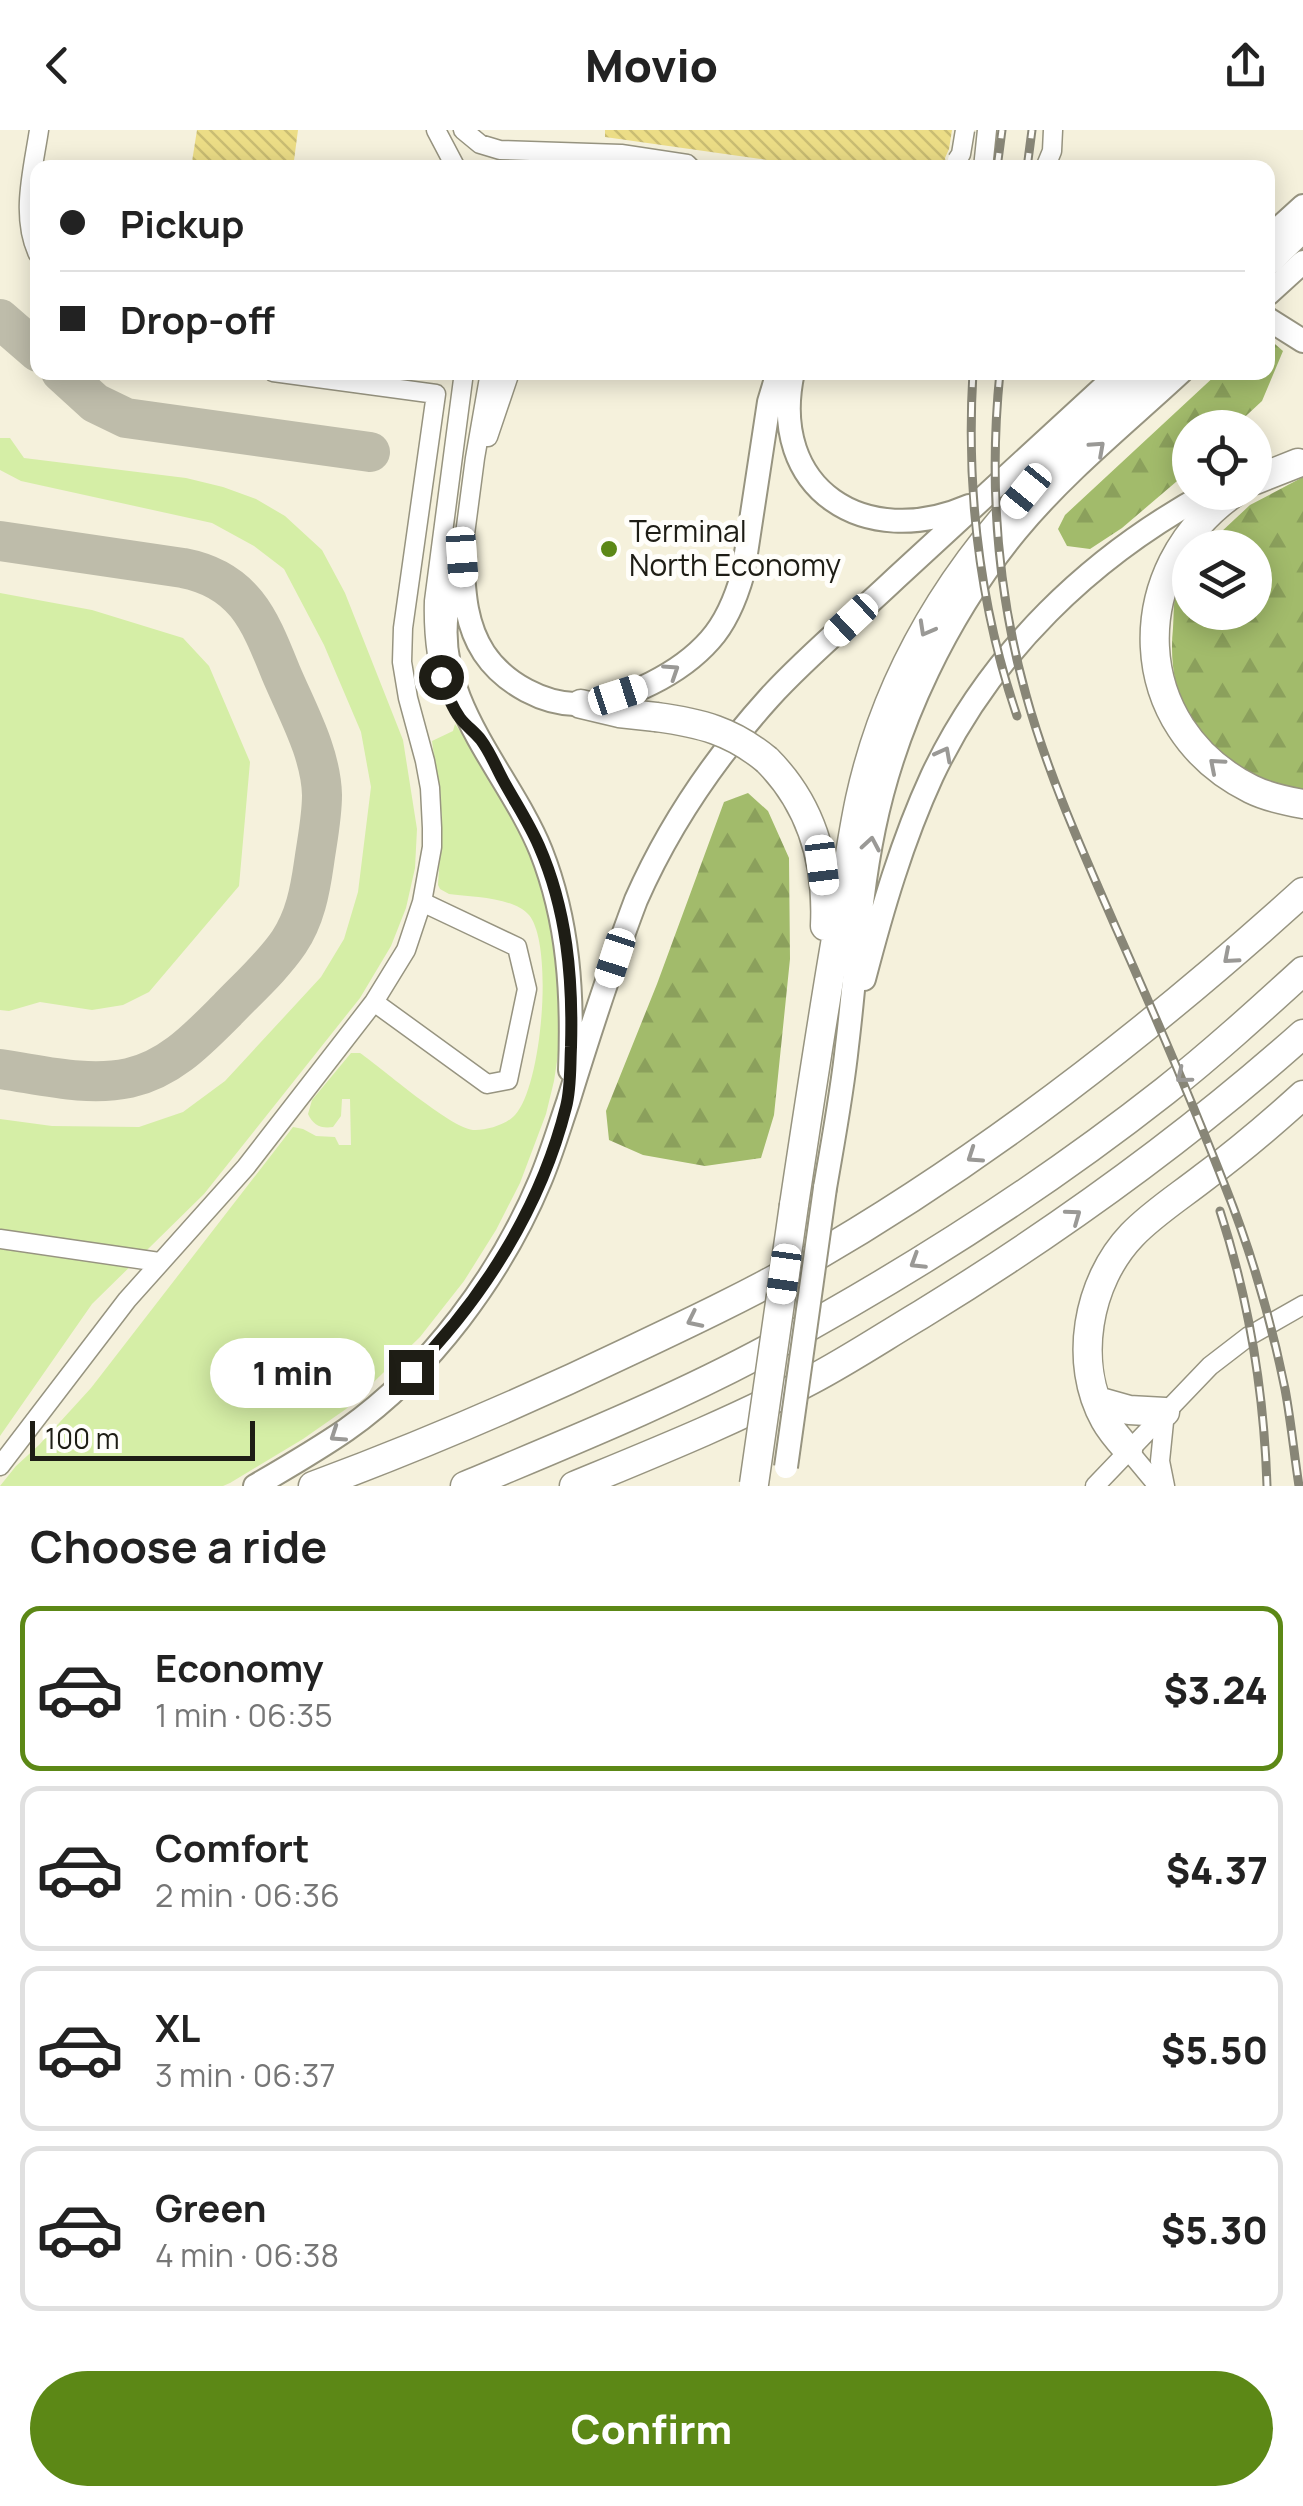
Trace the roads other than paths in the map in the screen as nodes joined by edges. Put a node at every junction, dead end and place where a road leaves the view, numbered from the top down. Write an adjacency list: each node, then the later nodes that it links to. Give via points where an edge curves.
1 (39, 130): 9 (street)
2 (436, 130): 10 (street)
3 (463, 130): 7 (street, via 480,144)
4 (966, 130): 14 (street, bridge)
5 (987, 130): 15 (street)
6 (1053, 130): 16 (street)
7 (520, 151): 8 (street); 11 (street)
8 (559, 152): 12 (street); 13 (street)
9 (34, 160)
10 (452, 160)
11 (526, 160)
12 (550, 160)
13 (661, 160)
14 (957, 160)
15 (984, 160)
16 (1048, 160)
17 (30, 186): 19 (street)
18 (1303, 206): 21 (main road)
19 (30, 224)
20 (1303, 227): 22 (highway)
21 (1275, 232)
22 (1275, 254)
23 (1302, 263): 24 (main road)
24 (1275, 288)
25 (332, 380): 45 (street, via 436,394 402,645 431,798 432,847)
26 (463, 380): 42 (street, via 433,639 448,698)
27 (489, 380): 36 (street)
28 (507, 380): 36 (street)
29 (776, 380): 41 (main road, one-way to 29, via 663,678 695,656 725,621 743,572)
30 (793, 380): 37 (main road, via 793,444 804,470 833,501 891,522)
31 (1111, 380): 37 (main road)
32 (1141, 380): 48 (highway, one-way to 48, via 986,538 914,652 866,774)
33 (1172, 380): 50 (main road, one-way to 33, via 874,828 929,672 967,600 1018,529)
34 (1300, 462): 35 (highway)
35 (1272, 471)
36 (470, 495): 40 (street)
37 (977, 503): 52 (main road, via 770,696 697,788 636,900)
38 (1181, 510): 50 (main road, one-way to 38, via 907,838 972,705 1018,644 1086,576)
39 (1212, 510): 43 (highway, one-way to 39, via 1254,791 1229,776 1190,739 1164,691 1154,638 1162,585 1186,538)
40 (462, 557): 41 (main road, via 467,614 484,654 522,688); 42 (main road, via 446,640 458,695)
41 (581, 704): 48 (highway, bridge, via 728,734 783,776 808,817 822,865)
42 (481, 739): 52 (main road, via 540,849 559,904 572,1002)
43 (1303, 804)
44 (1303, 892): 64 (highway, one-way to 64, via 1068,1090 829,1248 588,1372)
45 (422, 902): 47 (street, via 406,950); 47 (street, via 518,947 526,989 508,1080 486,1084)
46 (1303, 972): 65 (highway, one-way to 65, via 1162,1094 1055,1172 872,1289 704,1380)
47 (374, 1002): 54 (street, via 218,1201)
48 (822, 1018): 62 (highway, bridge)
49 (1303, 1034): 58 (highway, one-way to 49, via 813,1379 1058,1227 1210,1114)
50 (847, 1045): 61 (main road, bridge)
51 (1303, 1095): 56 (highway, via 1118,1251 1090,1317)
52 (567, 1103): 63 (main road, one-way to 63, via 522,1220 464,1313 392,1392)
53 (0, 1239): 54 (street)
54 (159, 1262): 60 (street)
55 (1303, 1305): 57 (street, via 1248,1336)
56 (1097, 1400): 57 (highway); 59 (highway)
57 (1165, 1412): 59 (street); 69 (street)
58 (733, 1419): 66 (highway); 67 (highway)
59 (1128, 1450): 68 (street); 69 (street)
60 (0, 1466)
61 (785, 1477)
62 (754, 1485)
63 (255, 1486)
64 (312, 1486)
65 (464, 1486)
66 (574, 1486)
67 (620, 1486)
68 (1095, 1486)
69 (1161, 1486)

